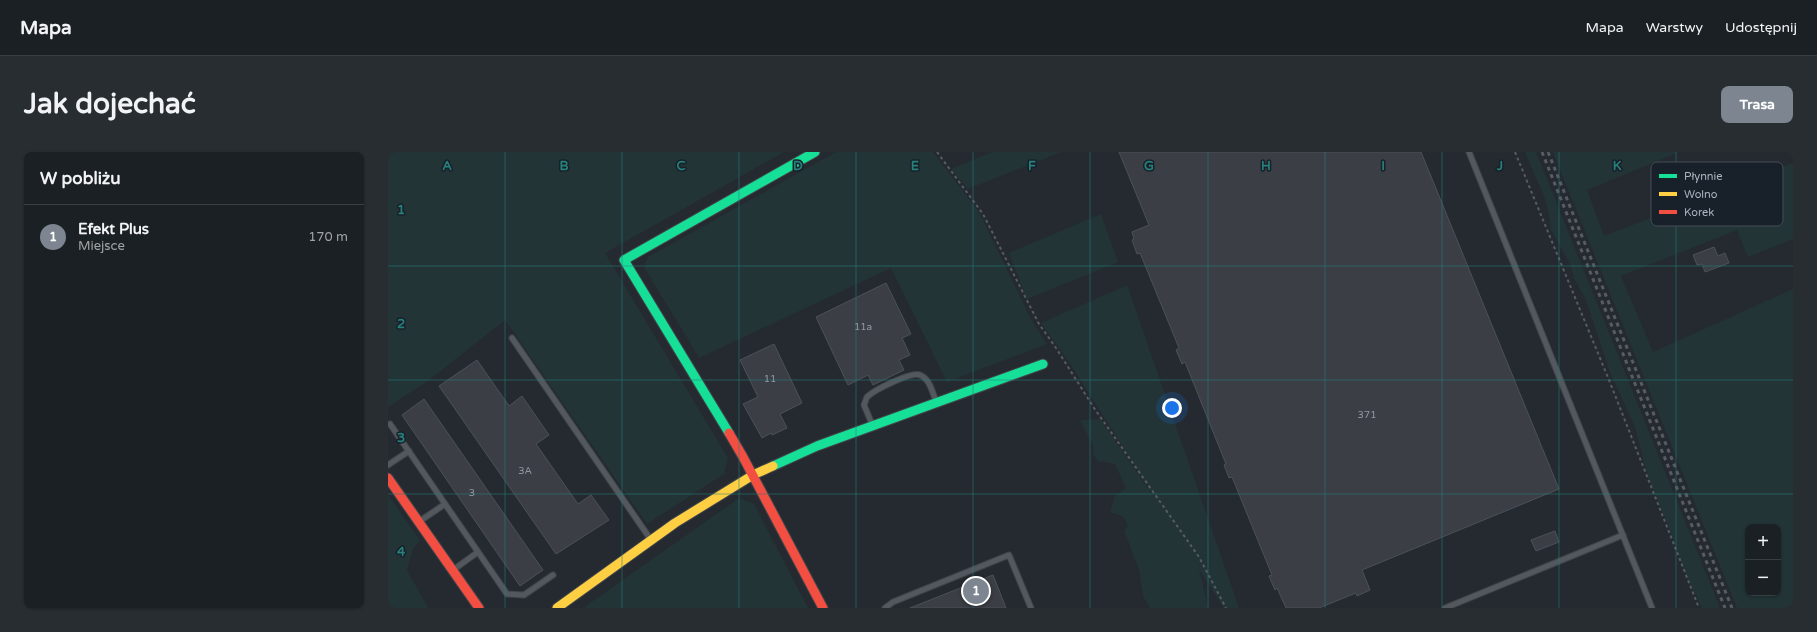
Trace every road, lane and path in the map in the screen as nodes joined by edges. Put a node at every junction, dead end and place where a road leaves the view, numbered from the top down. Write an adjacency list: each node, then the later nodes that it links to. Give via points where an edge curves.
1 (814, 152): 12 (street, via 624,260)
2 (937, 152): 26 (path, via 983,214 1039,324 1094,408 1199,557)
3 (1469, 152): 16 (lane)
4 (1515, 152): 29 (path)
5 (512, 338): 17 (lane)
6 (1044, 364): 7 (street)
7 (936, 402): 9 (street); 9 (lane, via 925,378 920,374 911,374 867,397 864,405)
8 (390, 424): 10 (lane)
9 (873, 425): 12 (street, via 817,446)
10 (409, 451): 11 (lane); 14 (lane)
11 (388, 465)
12 (753, 475): 17 (street, via 697,508); 23 (street)
13 (388, 478): 15 (street)
14 (445, 504): 15 (lane); 18 (lane)
15 (419, 522): 19 (street)
16 (1624, 535): 27 (lane); 28 (lane)
17 (651, 540): 22 (street)
18 (478, 552): 19 (lane); 20 (lane, via 507,594 524,595)
19 (453, 570): 21 (street)
20 (554, 575)
21 (480, 608)
22 (557, 608)
23 (823, 608)
24 (885, 608): 25 (lane, via 893,602 1009,555)
25 (1031, 608)
26 (1226, 608)
27 (1445, 608)
28 (1652, 608)
29 (1699, 608)

